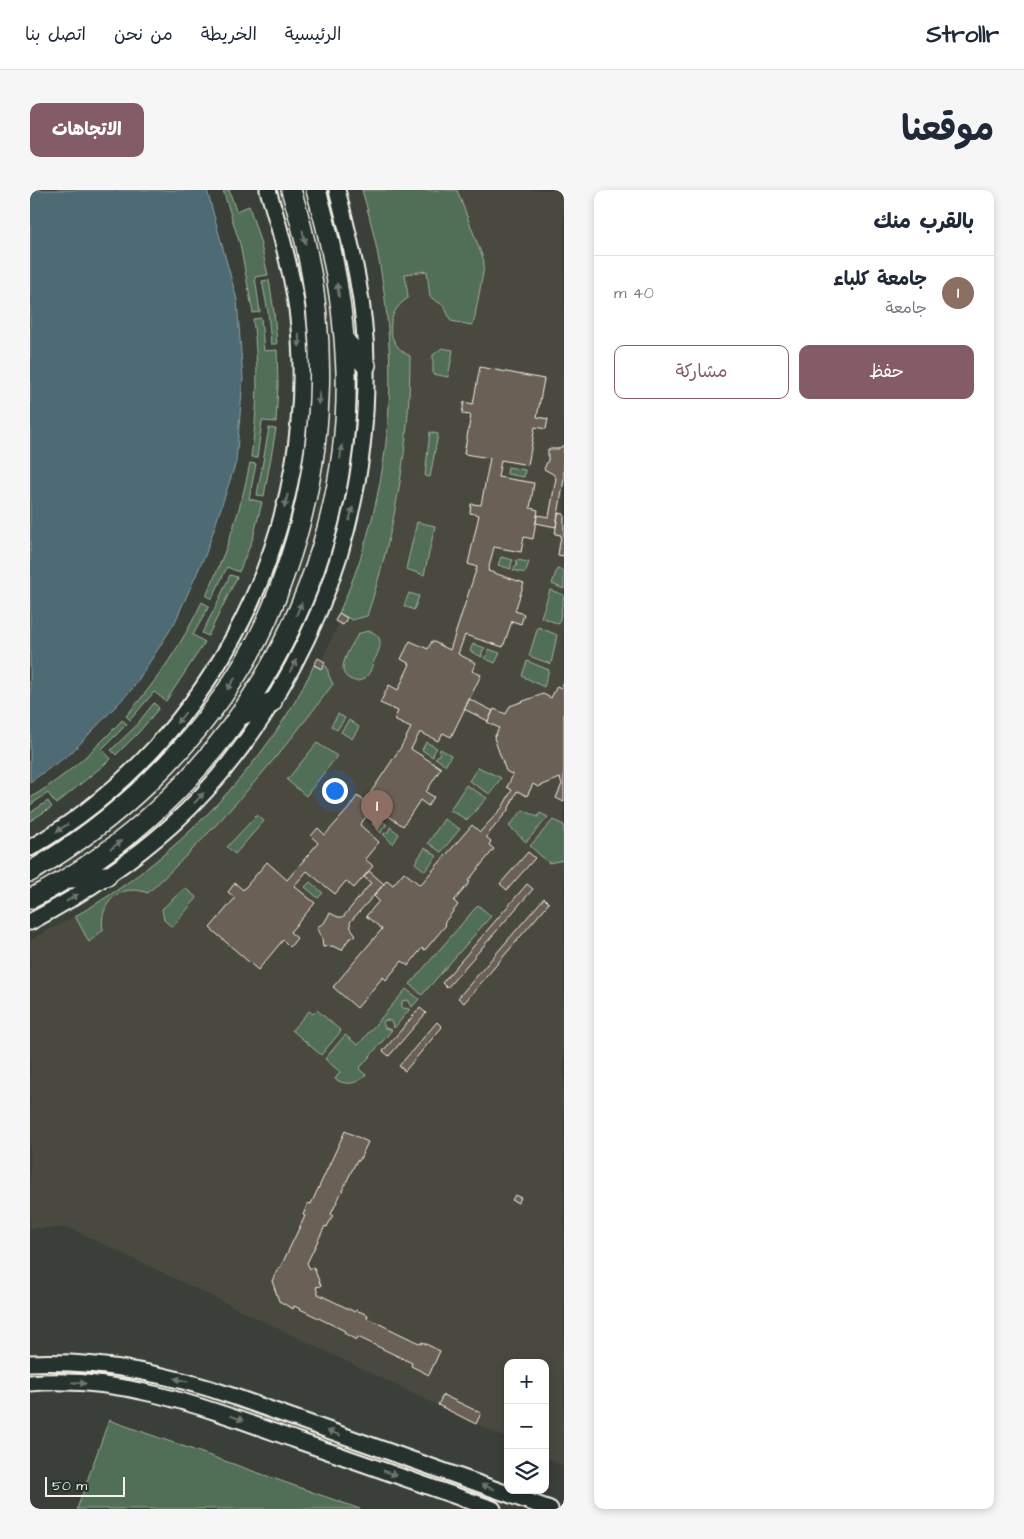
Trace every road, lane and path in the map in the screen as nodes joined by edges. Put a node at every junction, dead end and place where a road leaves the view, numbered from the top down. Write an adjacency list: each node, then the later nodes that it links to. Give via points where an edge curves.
1 (268, 190): 9 (street, one-way to 9, via 293,284 299,336 300,395 293,466 272,552 228,649 202,691 176,724 146,758 99,801)
2 (291, 190): 10 (highway, one-way to 10, via 314,286 320,387 309,487 281,585 247,658 189,739 149,782 113,814 65,851)
3 (316, 190): 5 (highway, one-way to 3, via 336,275)
4 (337, 190): 6 (street, via 359,287)
5 (344, 340): 6 (highway); 8 (highway, one-way to 5, via 288,633 322,543 336,486 344,429)
6 (366, 365): 7 (street, one-way to 6, via 319,614 345,537 362,449)
7 (272, 702): 8 (highway); 11 (street, one-way to 7, via 152,842 193,804 230,763)
8 (240, 716): 12 (highway, one-way to 8, via 113,848 157,811 198,769)
9 (30, 848)
10 (30, 872)
11 (107, 876): 12 (highway); 14 (street, one-way to 11)
12 (67, 879): 13 (highway)
13 (30, 899)
14 (30, 922)
15 (30, 1363): 18 (street, one-way to 15, via 190,1383 144,1372 97,1366)
16 (30, 1383): 17 (street, one-way to 17, via 114,1386 167,1396)
17 (493, 1509)
18 (550, 1509)

